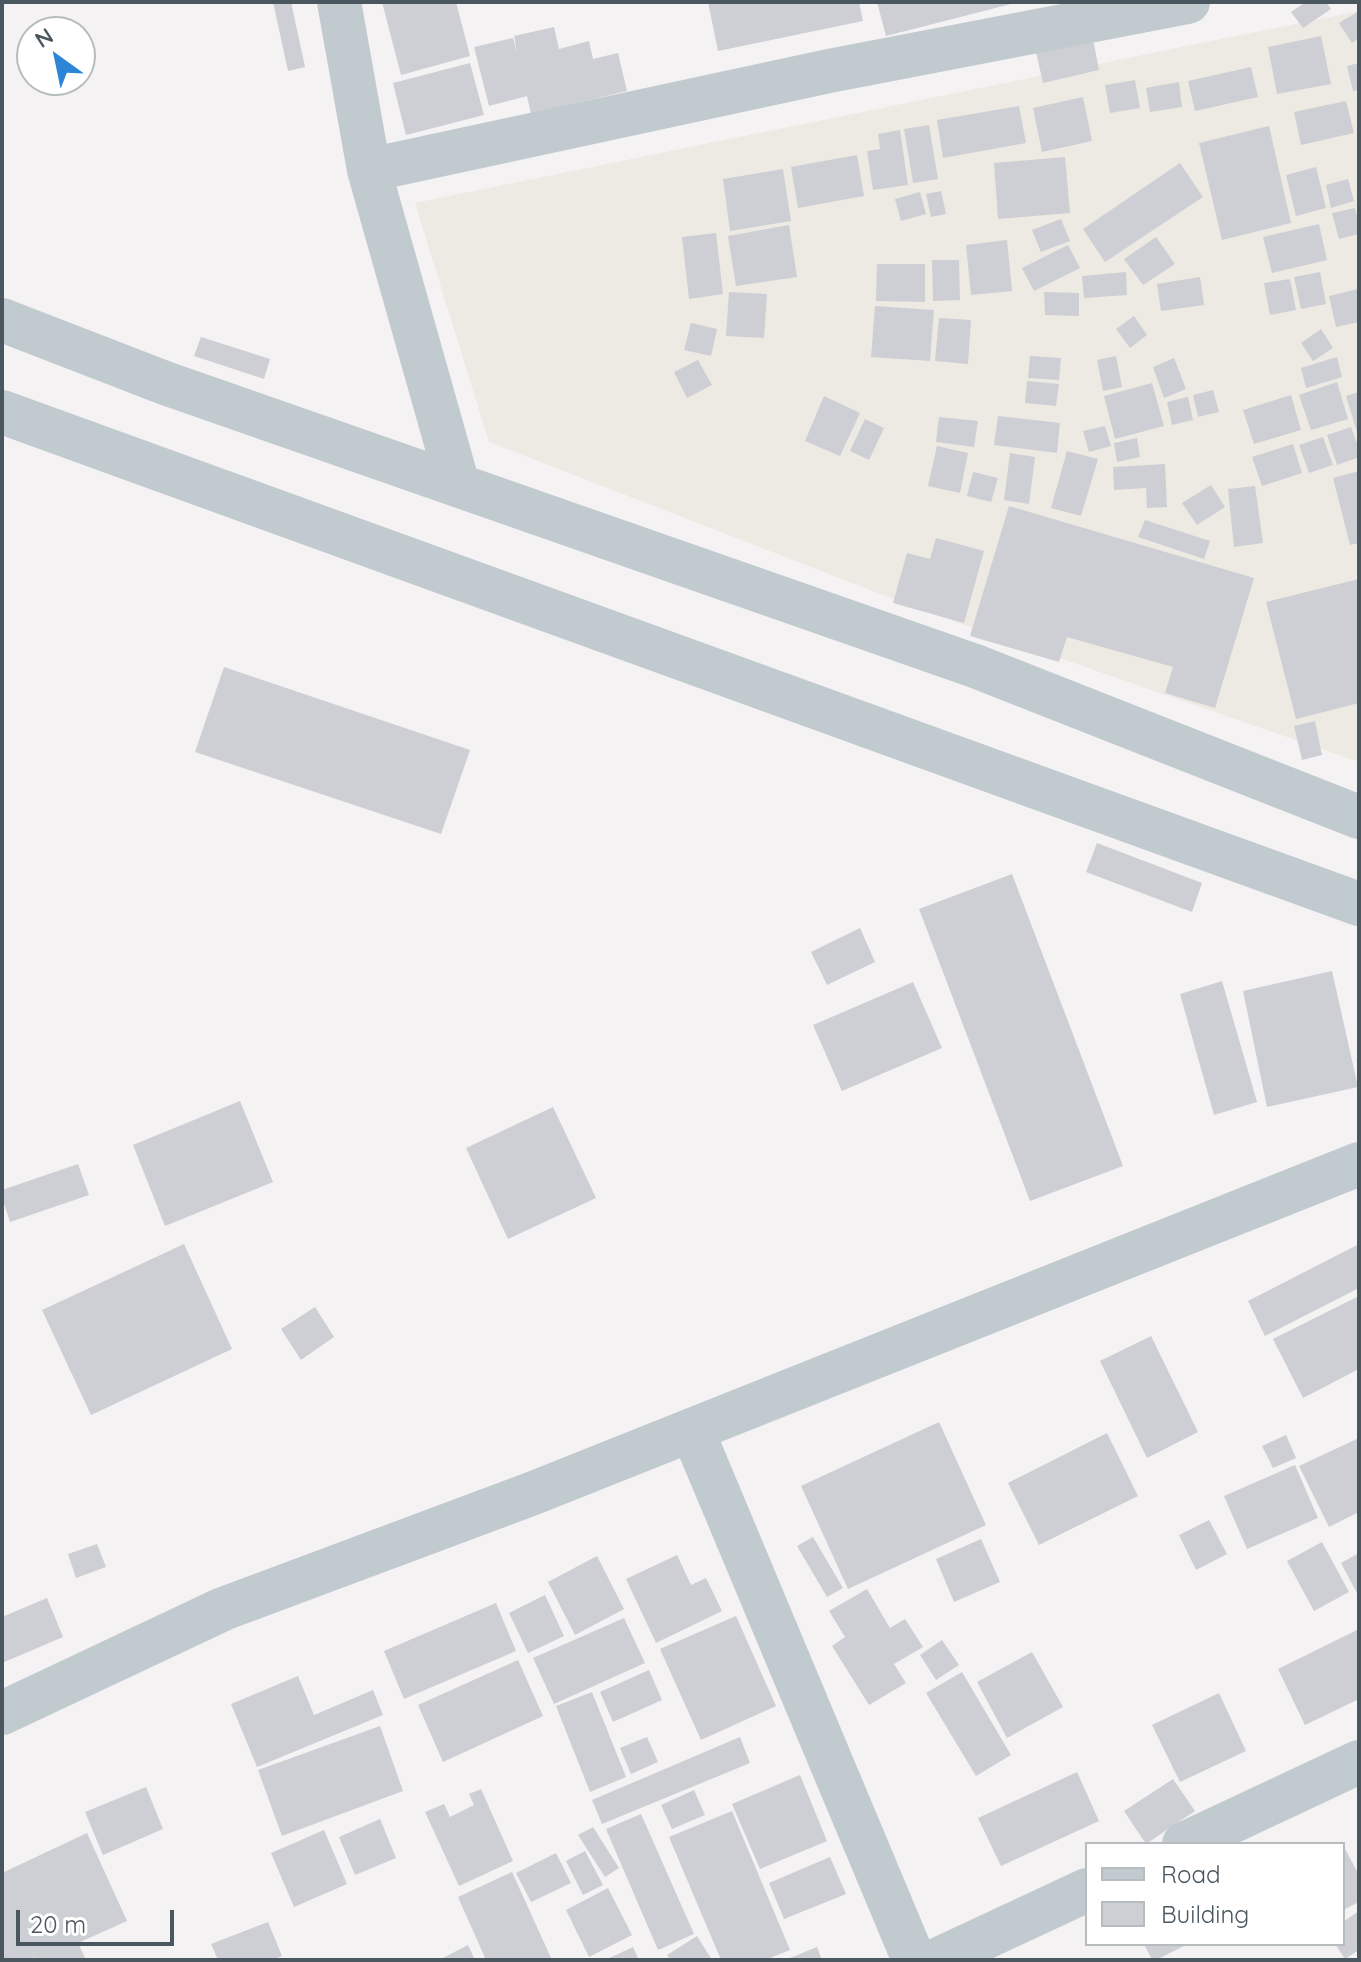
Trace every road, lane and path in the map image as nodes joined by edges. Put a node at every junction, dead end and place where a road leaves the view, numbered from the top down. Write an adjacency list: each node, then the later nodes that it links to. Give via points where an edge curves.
1 (339, 2): 3 (street)
2 (1188, 2): 3 (street, via 829,71)
3 (369, 170): 6 (street)
4 (2, 320): 6 (street)
5 (2, 412): 8 (street)
6 (458, 485): 7 (street, via 975,666)
7 (1359, 817)
8 (1359, 904)
9 (1359, 1164): 10 (street)
10 (692, 1430): 11 (street, via 223,1609); 15 (street)
11 (2, 1713)
12 (1359, 1762): 13 (street)
13 (1188, 1842)
14 (1085, 1891): 16 (street)
15 (914, 1960)
16 (937, 1960)

